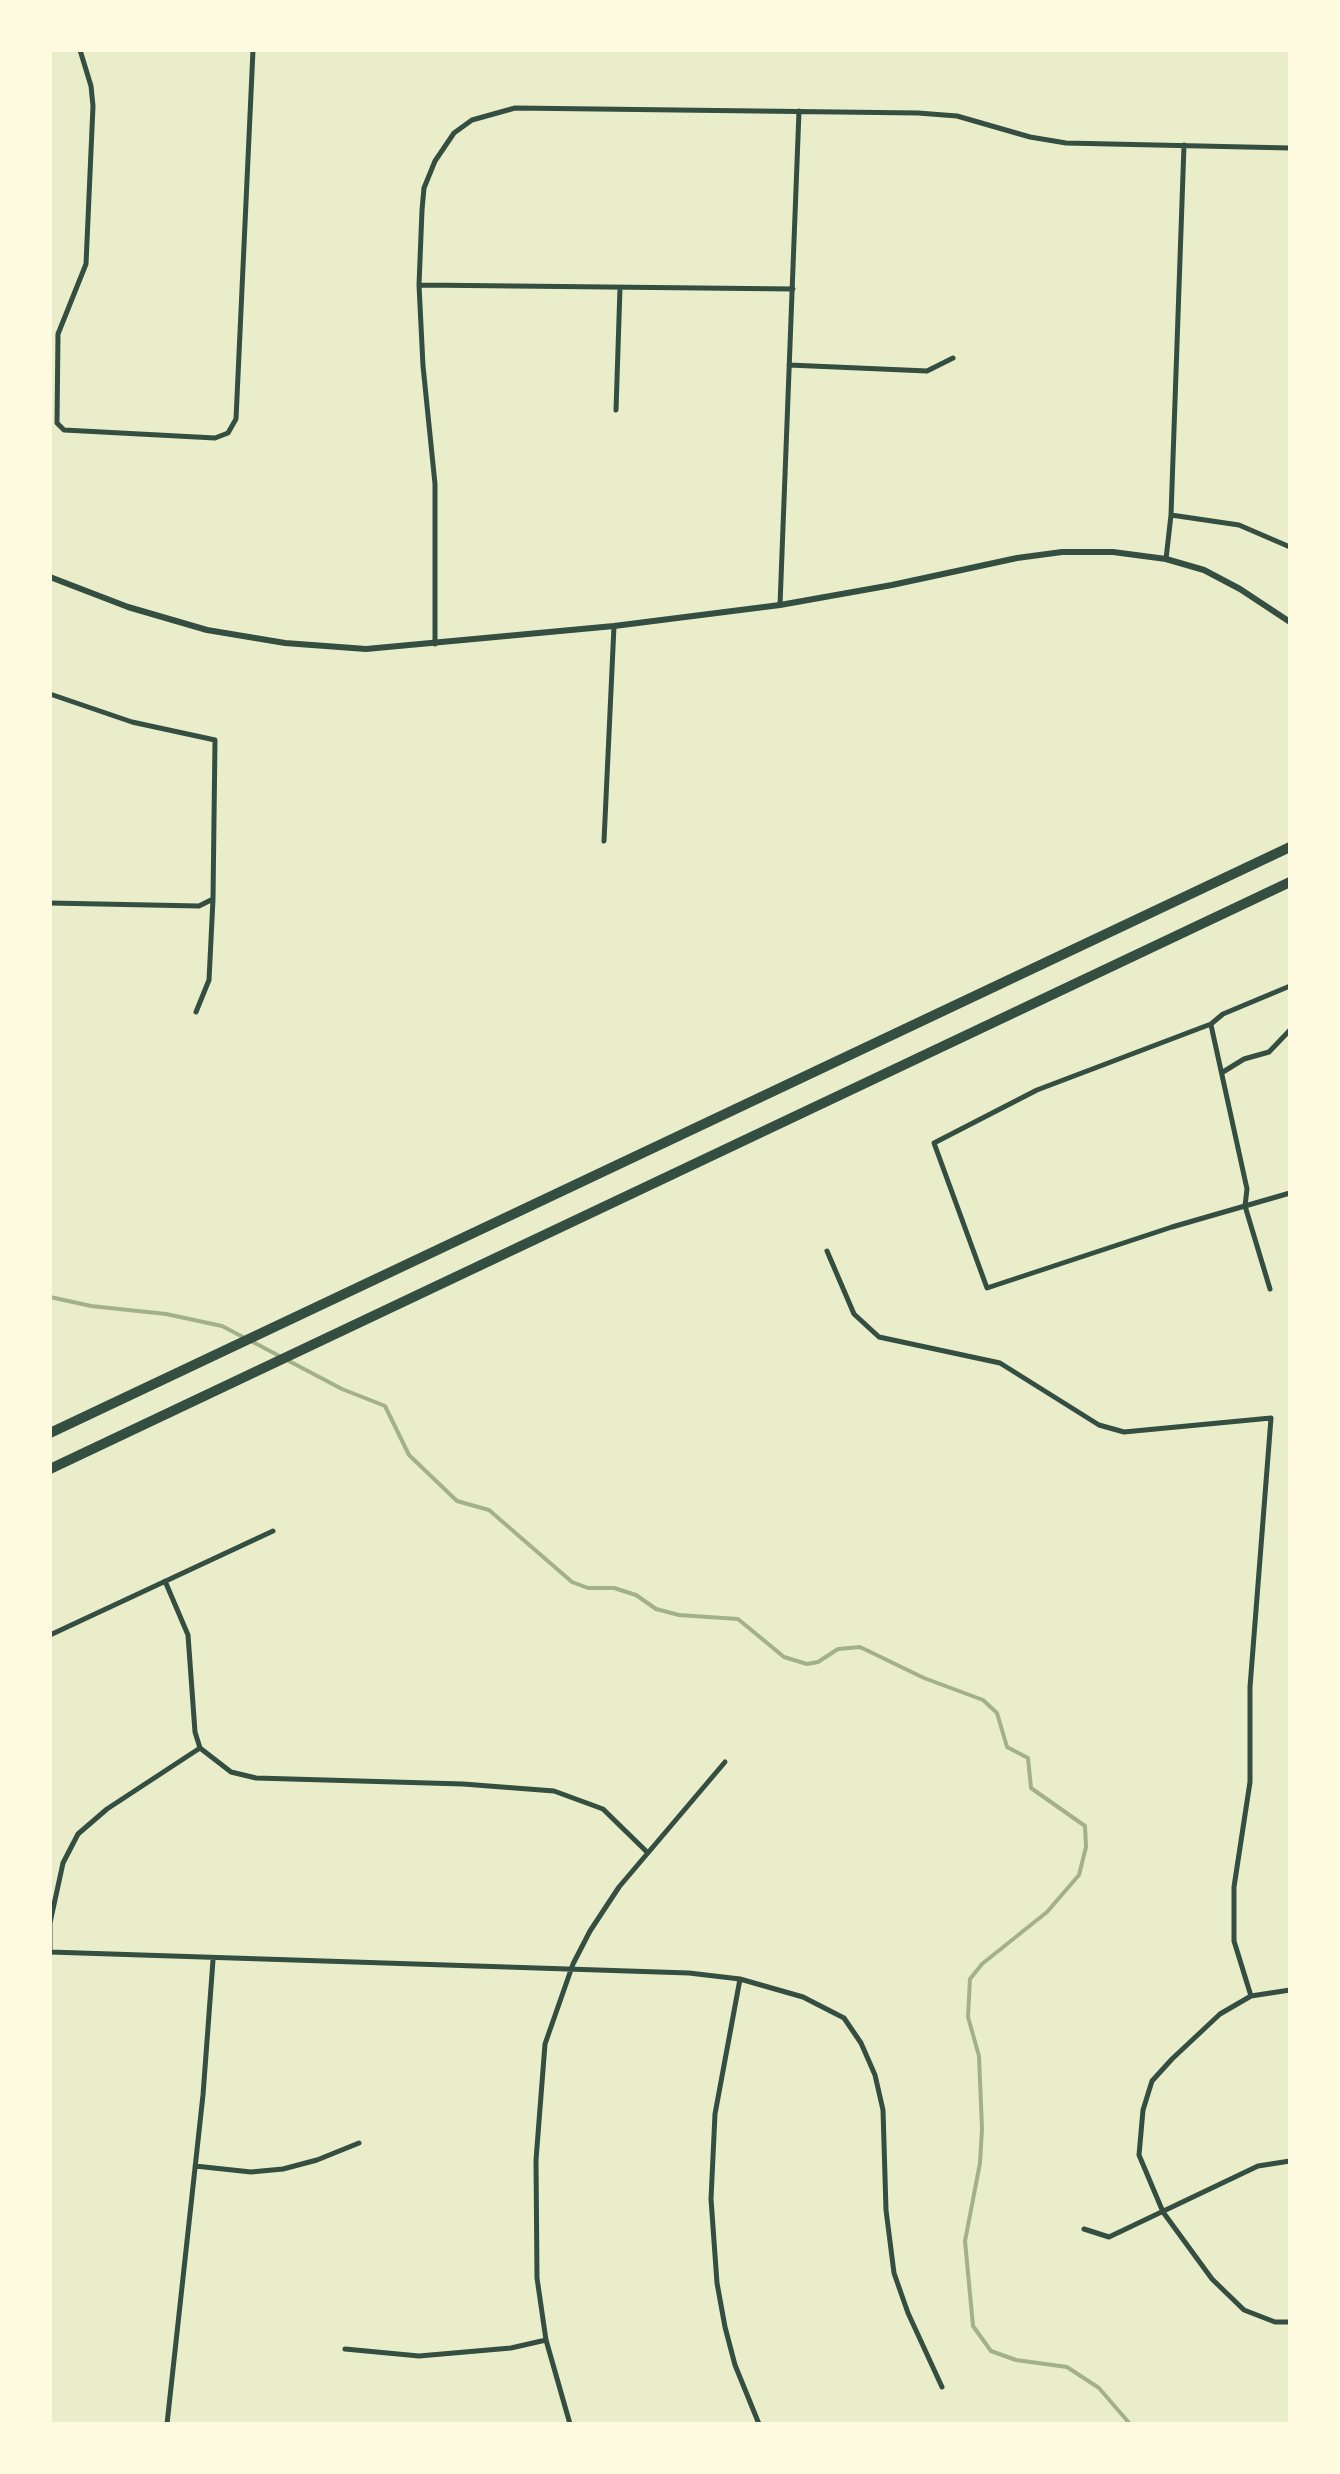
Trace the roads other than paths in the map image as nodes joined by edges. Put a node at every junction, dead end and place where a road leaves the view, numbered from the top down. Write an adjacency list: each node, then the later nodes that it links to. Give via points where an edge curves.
1 (80, 50): 2 (street, via 93,106 86,264 58,334 57,424 64,430 215,438 236,420)
2 (253, 50)
3 (799, 111): 4 (street, via 938,114 1066,143); 6 (street, via 515,108 472,120 444,144 429,174); 8 (street)
4 (1184, 144): 5 (street); 12 (street)
5 (1290, 148)
6 (420, 285): 7 (street); 19 (street, via 435,484)
7 (620, 287): 8 (street); 11 (street)
8 (793, 288): 10 (street)
9 (954, 358): 10 (street, via 927,371)
10 (788, 365): 16 (street)
11 (616, 410)
12 (1171, 514): 13 (street, via 1239,525); 14 (street)
13 (1290, 547)
14 (1166, 559): 16 (street, via 1113,552 1032,556); 17 (street, via 1204,570)
15 (50, 577): 19 (street, via 208,630 366,649)
16 (780, 605): 18 (street)
17 (1290, 622)
18 (614, 626): 19 (street); 21 (street)
19 (435, 644)
20 (50, 694): 24 (street, via 215,740)
21 (604, 841)
22 (1290, 847): 35 (highway)
23 (1290, 882): 36 (highway)
24 (212, 898): 25 (street, via 199,906); 27 (street, via 209,980)
25 (50, 903)
26 (1290, 986): 28 (street)
27 (196, 1012)
28 (1210, 1024): 30 (street); 32 (street, via 1036,1090 934,1143 986,1288)
29 (1290, 1030): 30 (street, via 1270,1052)
30 (1223, 1072): 32 (street, via 1247,1189)
31 (1290, 1192): 32 (street)
32 (1244, 1206): 34 (street)
33 (828, 1251): 48 (street, via 854,1314 880,1336 1000,1363 1100,1426 1124,1432 1271,1418 1250,1687 1250,1782 1234,1886 1234,1941)
34 (1270, 1289)
35 (50, 1433)
36 (50, 1469)
37 (273, 1531): 38 (street)
38 (165, 1581): 39 (street); 40 (street, via 188,1635)
39 (50, 1635)
40 (200, 1748): 42 (street, via 232,1772 256,1778 554,1791 603,1809); 43 (street, via 78,1834 63,1863)
41 (725, 1762): 42 (street)
42 (648, 1853): 45 (street, via 590,1931)
43 (50, 1951): 44 (street)
44 (213, 1960): 45 (street); 51 (street)
45 (572, 1969): 46 (street); 55 (street, via 545,2044 539,2097 535,2212)
46 (740, 1979): 57 (street, via 803,1997 844,2018 861,2042 883,2110 894,2272); 60 (street, via 716,2114 711,2199 725,2326)
47 (1290, 1990): 48 (street)
48 (1251, 1996): 52 (street, via 1220,2014 1152,2081 1140,2155)
49 (359, 2144): 51 (street, via 283,2168)
50 (1290, 2160): 52 (street, via 1258,2166)
51 (195, 2166): 58 (street)
52 (1163, 2212): 53 (street, via 1109,2237); 54 (street, via 1244,2310)
53 (1084, 2229)
54 (1290, 2322)
55 (546, 2340): 56 (street, via 419,2356); 59 (street)
56 (345, 2350)
57 (942, 2387)
58 (167, 2424)
59 (570, 2424)
60 (760, 2424)

